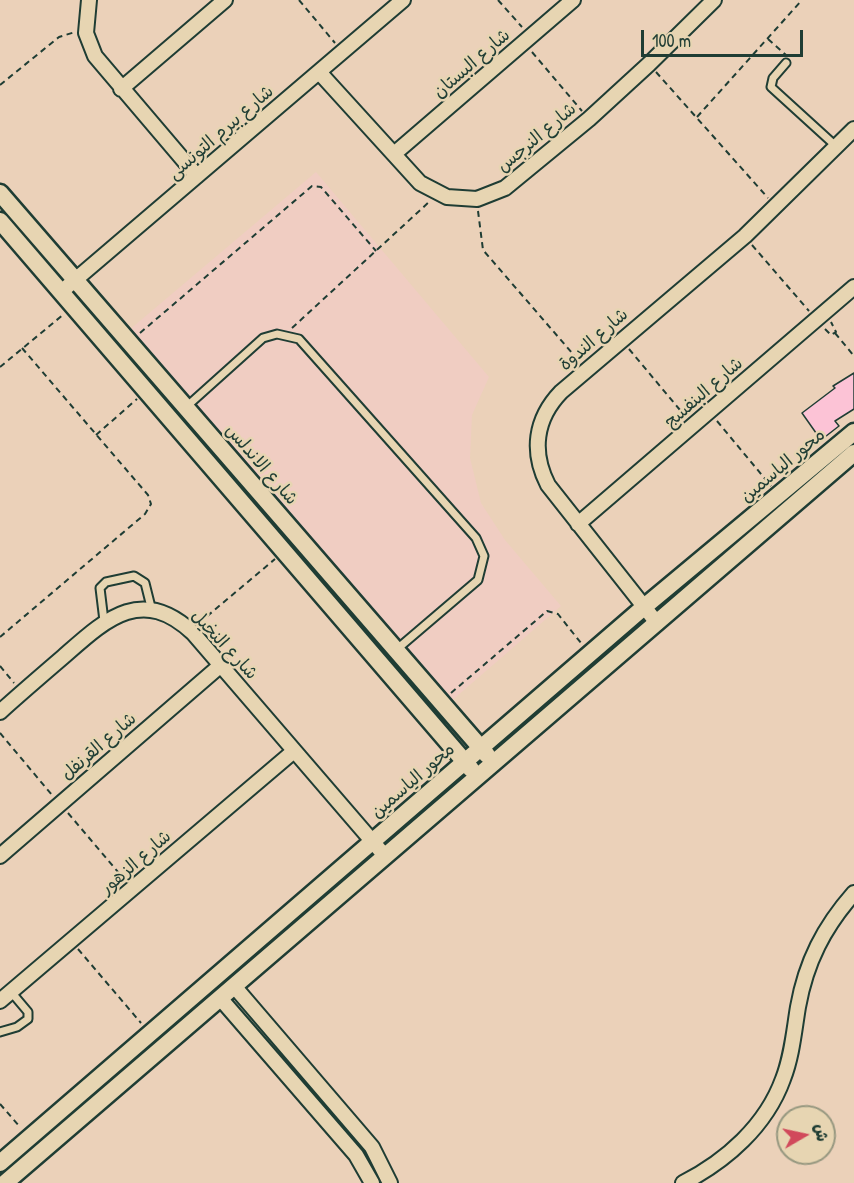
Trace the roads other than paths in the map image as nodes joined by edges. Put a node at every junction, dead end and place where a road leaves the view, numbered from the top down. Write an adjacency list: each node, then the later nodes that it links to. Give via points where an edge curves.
1 (88, 0): 8 (street, via 86,33 94,56)
2 (225, 0): 8 (street)
3 (404, 0): 7 (street, شارع بيرم التونسى)
4 (573, 0): 11 (street, شارع البستان)
5 (714, 0): 11 (street, شارع النرجس, via 589,119 505,188 477,199 438,194 420,183)
6 (786, 63): 10 (lane, via 773,78 771,87)
7 (319, 72): 11 (street, شارع النرجس); 12 (street, شارع بيرم التونسى)
8 (121, 89): 12 (street)
9 (854, 129): 10 (street, شارع الندوة)
10 (838, 148): 21 (street, شارع الندوة, via 745,236 549,406 537,440 538,458 544,476)
11 (394, 154)
12 (197, 176): 15 (street, شارع بيرم التونسى)
13 (0, 193): 15 (street, شارع الاندلس)
14 (0, 221): 17 (street)
15 (75, 280): 17 (street, شارع بيرم التونسى); 18 (street, شارع الاندلس)
16 (854, 287): 21 (street, شارع البنفسج)
17 (61, 292): 31 (street)
18 (185, 408): 26 (street, شارع الاندلس); 26 (lane, via 257,343 285,334 305,343 476,538 482,550 483,569 474,584)
19 (854, 432): 22 (street, محور الياسمين)
20 (854, 453): 25 (street, محور الياسمين)
21 (578, 524): 22 (street, شارع الندوة)
22 (644, 607): 25 (street, شارع الندوة); 29 (street, محور الياسمين)
23 (152, 611): 24 (street, شارع النخيل, via 132,611); 24 (lane, via 145,583 134,576 106,582 100,588); 27 (street, شارع النخيل, via 170,616 191,630)
24 (104, 621): 28 (street, شارع النخيل)
25 (657, 623): 32 (street, محور الياسمين)
26 (396, 650): 29 (street, شارع الاندلس)
27 (221, 665): 30 (street, شارع النخيل); 35 (street, شارع القرنفل)
28 (0, 712)
29 (481, 748): 31 (street, محور الياسمين); 32 (street, شارع الاندلس)
30 (294, 751): 34 (street, شارع النخيل); 39 (street, شارع الزهور)
31 (465, 762): 33 (street); 34 (street, محور الياسمين)
32 (494, 763): 33 (street, محور الياسمين)
33 (477, 777): 36 (street, محور الياسمين)
34 (372, 841): 36 (street, شارع النخيل); 43 (street, محور الياسمين)
35 (0, 856)
36 (385, 856): 38 (street, محور الياسمين)
37 (854, 893): 47 (street, via 817,944 804,975 783,1080 766,1113 735,1148)
38 (234, 986): 40 (street, محور الياسمين); 46 (street, via 362,1134)
39 (12, 993): 41 (street, شارع الزهور); 42 (lane, via 28,1018 17,1027)
40 (220, 998): 44 (street, محور الياسمين); 45 (street, via 356,1155)
41 (0, 1001)
42 (0, 1032)
43 (0, 1163)
44 (5, 1183)
45 (372, 1183)
46 (390, 1183)
47 (683, 1183)

